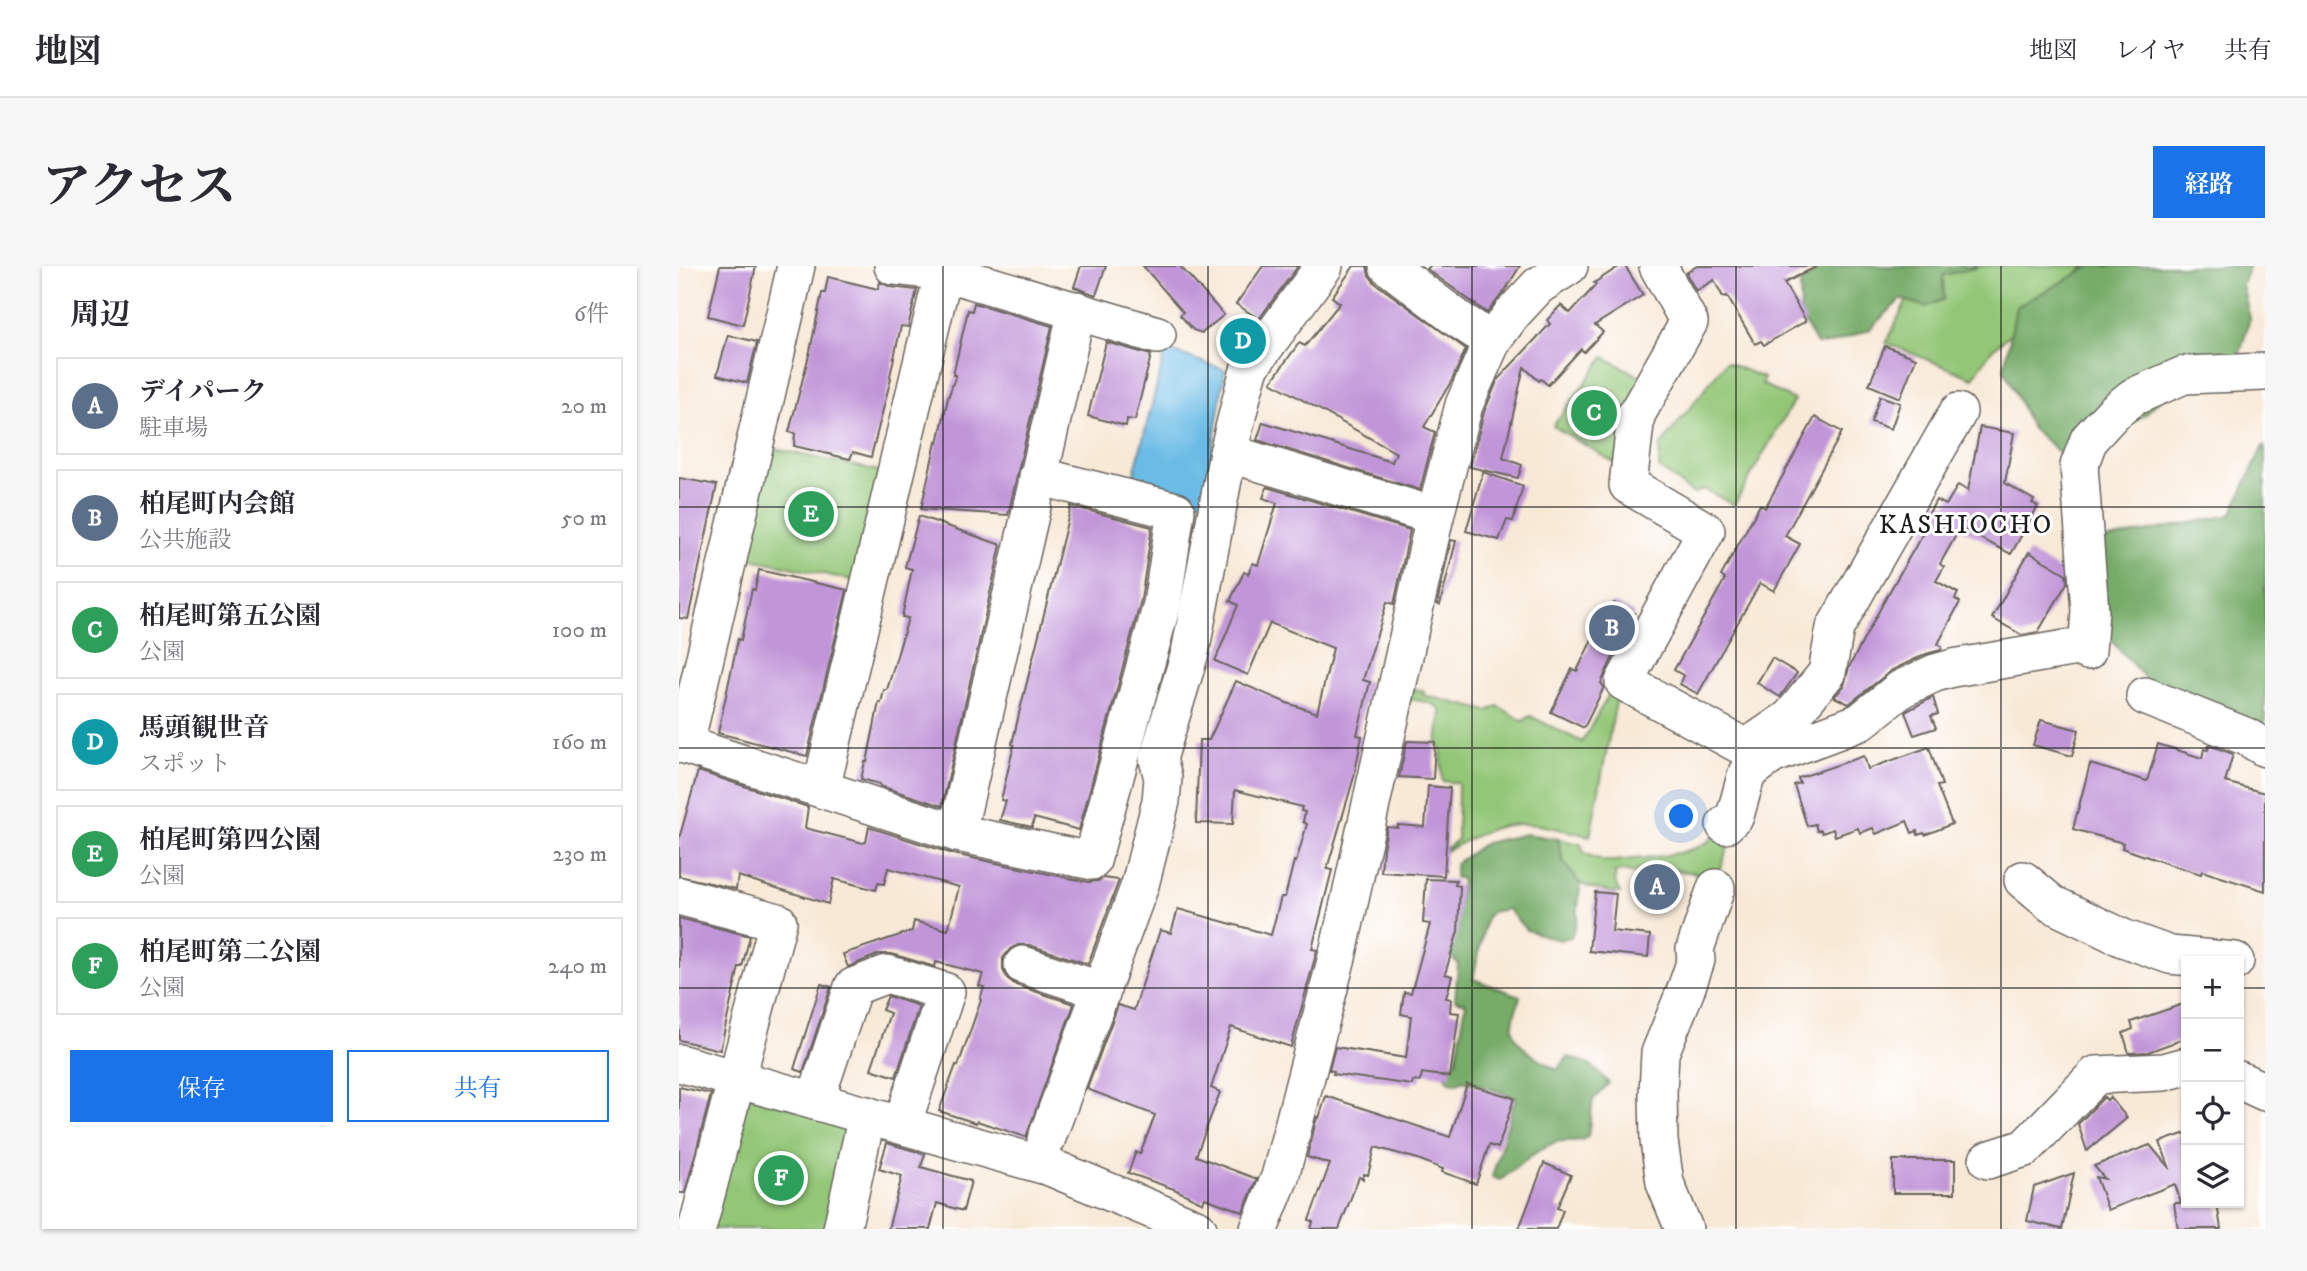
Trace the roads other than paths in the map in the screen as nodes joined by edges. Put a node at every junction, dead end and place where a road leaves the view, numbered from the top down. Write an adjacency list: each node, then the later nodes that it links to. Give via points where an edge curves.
1 (796, 266): 17 (street)
2 (893, 266): 7 (street)
3 (1324, 266): 13 (street, via 1250,367)
4 (1388, 266): 10 (street)
5 (1569, 266): 10 (street, via 1538,286)
6 (1658, 266): 19 (street, via 1689,322 1636,415 1628,485 1706,531 1624,682)
7 (945, 269): 8 (street); 20 (street)
8 (1077, 310): 9 (street); 14 (street)
9 (1157, 335)
10 (1492, 341): 15 (street, via 1464,405)
11 (2265, 372): 19 (street, via 2184,375 2133,397 2089,439 2079,466 2089,611 2087,651 2077,647 1935,673 1901,689 1860,722)
12 (1958, 412): 19 (street, via 1835,628 1827,673 1790,719)
13 (1228, 453): 15 (street); 30 (street, via 1190,653 1158,759 1163,778 1161,801 1140,885)
14 (1038, 476): 22 (street); 22 (street, via 1176,511 1162,604 1092,861)
15 (1435, 516): 44 (street, via 1338,953 1280,1177)
16 (2145, 696): 18 (street)
17 (682, 744): 20 (street)
18 (2265, 748)
19 (1747, 761): 21 (street, via 1735,816)
20 (821, 789): 22 (street)
21 (1725, 825)
22 (957, 833)
23 (2023, 880): 26 (street, via 2052,904 2123,939)
24 (1716, 888): 45 (street, via 1695,949 1696,960 1660,1053 1659,1141 1665,1182)
25 (679, 897): 33 (street, via 778,922)
26 (2181, 956)
27 (2244, 963): 29 (street)
28 (1023, 965): 30 (street)
29 (2265, 967)
30 (1102, 992): 39 (street)
31 (679, 1063): 33 (street)
32 (2181, 1067): 40 (street, via 2096,1075 2025,1148)
33 (736, 1079): 36 (street); 41 (street)
34 (2243, 1082): 35 (street)
35 (2265, 1092)
36 (815, 1101): 37 (street); 38 (street, via 853,986 887,974 946,992)
37 (867, 1115): 38 (street); 42 (street)
38 (901, 1125): 43 (street, via 1050,1167)
39 (1046, 1140)
40 (1988, 1160)
41 (697, 1229)
42 (842, 1229)
43 (1198, 1229)
44 (1259, 1229)
45 (1684, 1229)

